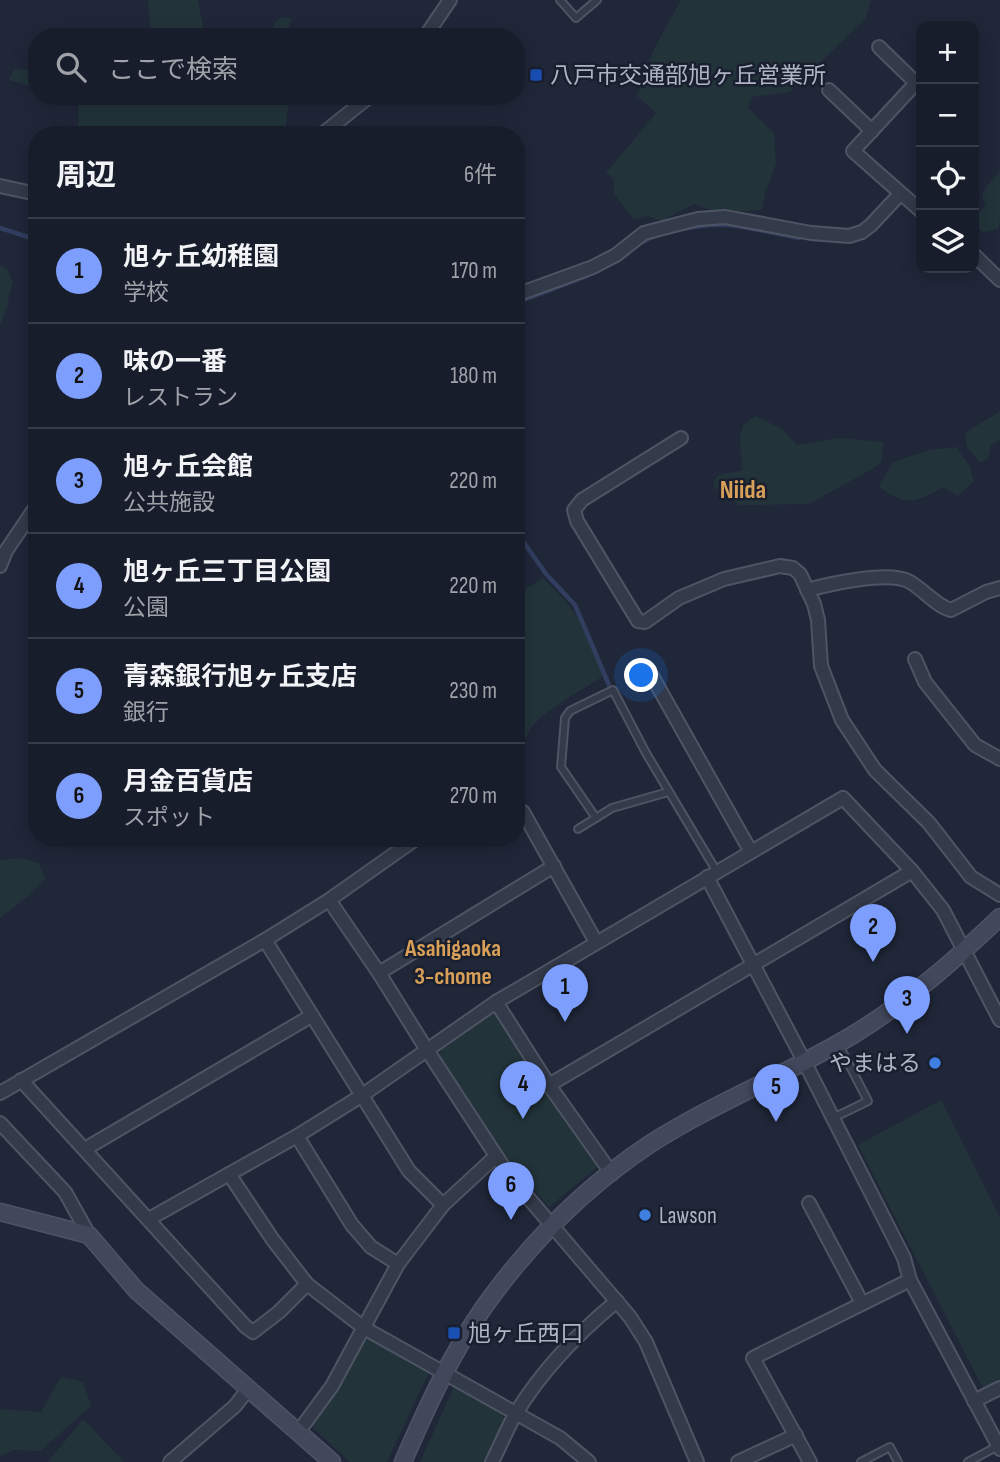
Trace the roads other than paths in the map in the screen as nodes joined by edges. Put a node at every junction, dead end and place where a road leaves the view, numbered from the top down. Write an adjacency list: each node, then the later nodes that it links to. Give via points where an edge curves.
1 (450, 0): 4 (street)
2 (560, 0): 3 (lane, via 576,18)
3 (597, 0)
4 (431, 28)
5 (879, 47): 9 (street, via 916,83)
6 (829, 90): 9 (street)
7 (358, 105): 8 (street)
8 (332, 126)
9 (872, 131): 12 (street, via 853,151)
10 (0, 186): 11 (street)
11 (28, 192)
12 (900, 194): 13 (street); 16 (street, via 871,225 849,236 725,217 698,219 644,233 593,267)
13 (920, 210)
14 (979, 260): 15 (street)
15 (1000, 280)
16 (525, 292)
17 (681, 438): 21 (street, via 582,500 574,510 638,621 645,622 679,598 724,579 780,566 800,574)
18 (28, 518): 19 (street)
19 (0, 566)
20 (1000, 588): 21 (street, via 951,610 903,578 840,581)
21 (807, 590): 34 (street, via 818,620 821,666 842,720 875,770 929,823 971,877)
22 (915, 659): 24 (street, via 925,682 975,745)
23 (652, 677): 30 (street)
24 (1000, 759)
25 (668, 792): 27 (lane, via 612,808); 27 (lane, via 613,690 570,711 565,718 561,768); 33 (lane)
26 (525, 815): 31 (street)
27 (596, 818): 28 (lane)
28 (578, 829)
29 (404, 847): 35 (street)
30 (751, 852): 32 (street, via 843,797); 33 (street)
31 (554, 866): 38 (street); 41 (street)
32 (912, 871): 39 (street, via 943,910); 40 (street)
33 (712, 874): 38 (street); 40 (street)
34 (1000, 895)
35 (329, 900): 37 (street); 41 (street)
36 (1000, 917): 39 (street)
37 (265, 940): 43 (street); 48 (street)
38 (596, 942): 42 (street)
39 (965, 951): 44 (street); 45 (street, via 886,1013)
40 (752, 963): 47 (street); 49 (street)
41 (379, 973): 46 (street)
42 (496, 1002): 46 (street); 49 (street)
43 (311, 1016): 51 (street); 55 (street)
44 (1000, 1020)
45 (838, 1043): 47 (street); 52 (lane, via 868,1101)
46 (427, 1051): 51 (street); 56 (street)
47 (804, 1061): 52 (street); 58 (street, via 684,1123)
48 (21, 1080): 50 (street); 55 (street)
49 (550, 1085): 58 (street)
50 (0, 1093)
51 (361, 1096): 54 (street); 60 (street, via 409,1171)
52 (833, 1118): 66 (street)
53 (0, 1123): 64 (street, via 65,1192)
54 (297, 1136): 57 (street); 65 (street, via 352,1225 371,1247)
55 (85, 1149): 62 (street)
56 (496, 1156): 60 (street); 63 (street)
57 (229, 1174): 62 (street); 67 (street)
58 (612, 1174): 63 (street)
59 (809, 1203): 69 (street)
60 (443, 1205): 65 (street)
61 (0, 1212): 64 (street)
62 (149, 1219): 67 (street, via 253,1332)
63 (552, 1225): 68 (street); 71 (street, via 483,1308)
64 (89, 1235): 72 (street, via 136,1290)
65 (398, 1264): 70 (street)
66 (911, 1280): 69 (street); 74 (street)
67 (307, 1284): 70 (street)
68 (617, 1301): 75 (street, via 550,1365); 84 (street, via 646,1342)
69 (862, 1303): 77 (street, via 753,1358)
70 (364, 1328): 71 (street); 76 (street, via 332,1386)
71 (445, 1373): 75 (street); 81 (street)
72 (249, 1388): 76 (street); 79 (street, via 235,1406)
73 (1000, 1388): 74 (street)
74 (974, 1401): 78 (street)
75 (516, 1414): 82 (street); 83 (street, via 560,1438)
76 (299, 1431): 80 (street)
77 (796, 1435): 85 (street); 86 (street)
78 (999, 1448): 89 (lane)
79 (170, 1462)
80 (332, 1462)
81 (403, 1462)
82 (492, 1462)
83 (589, 1462)
84 (697, 1462)
85 (738, 1462)
86 (810, 1462)
87 (861, 1462): 88 (lane, via 890,1447)
88 (898, 1462)
89 (968, 1462)

